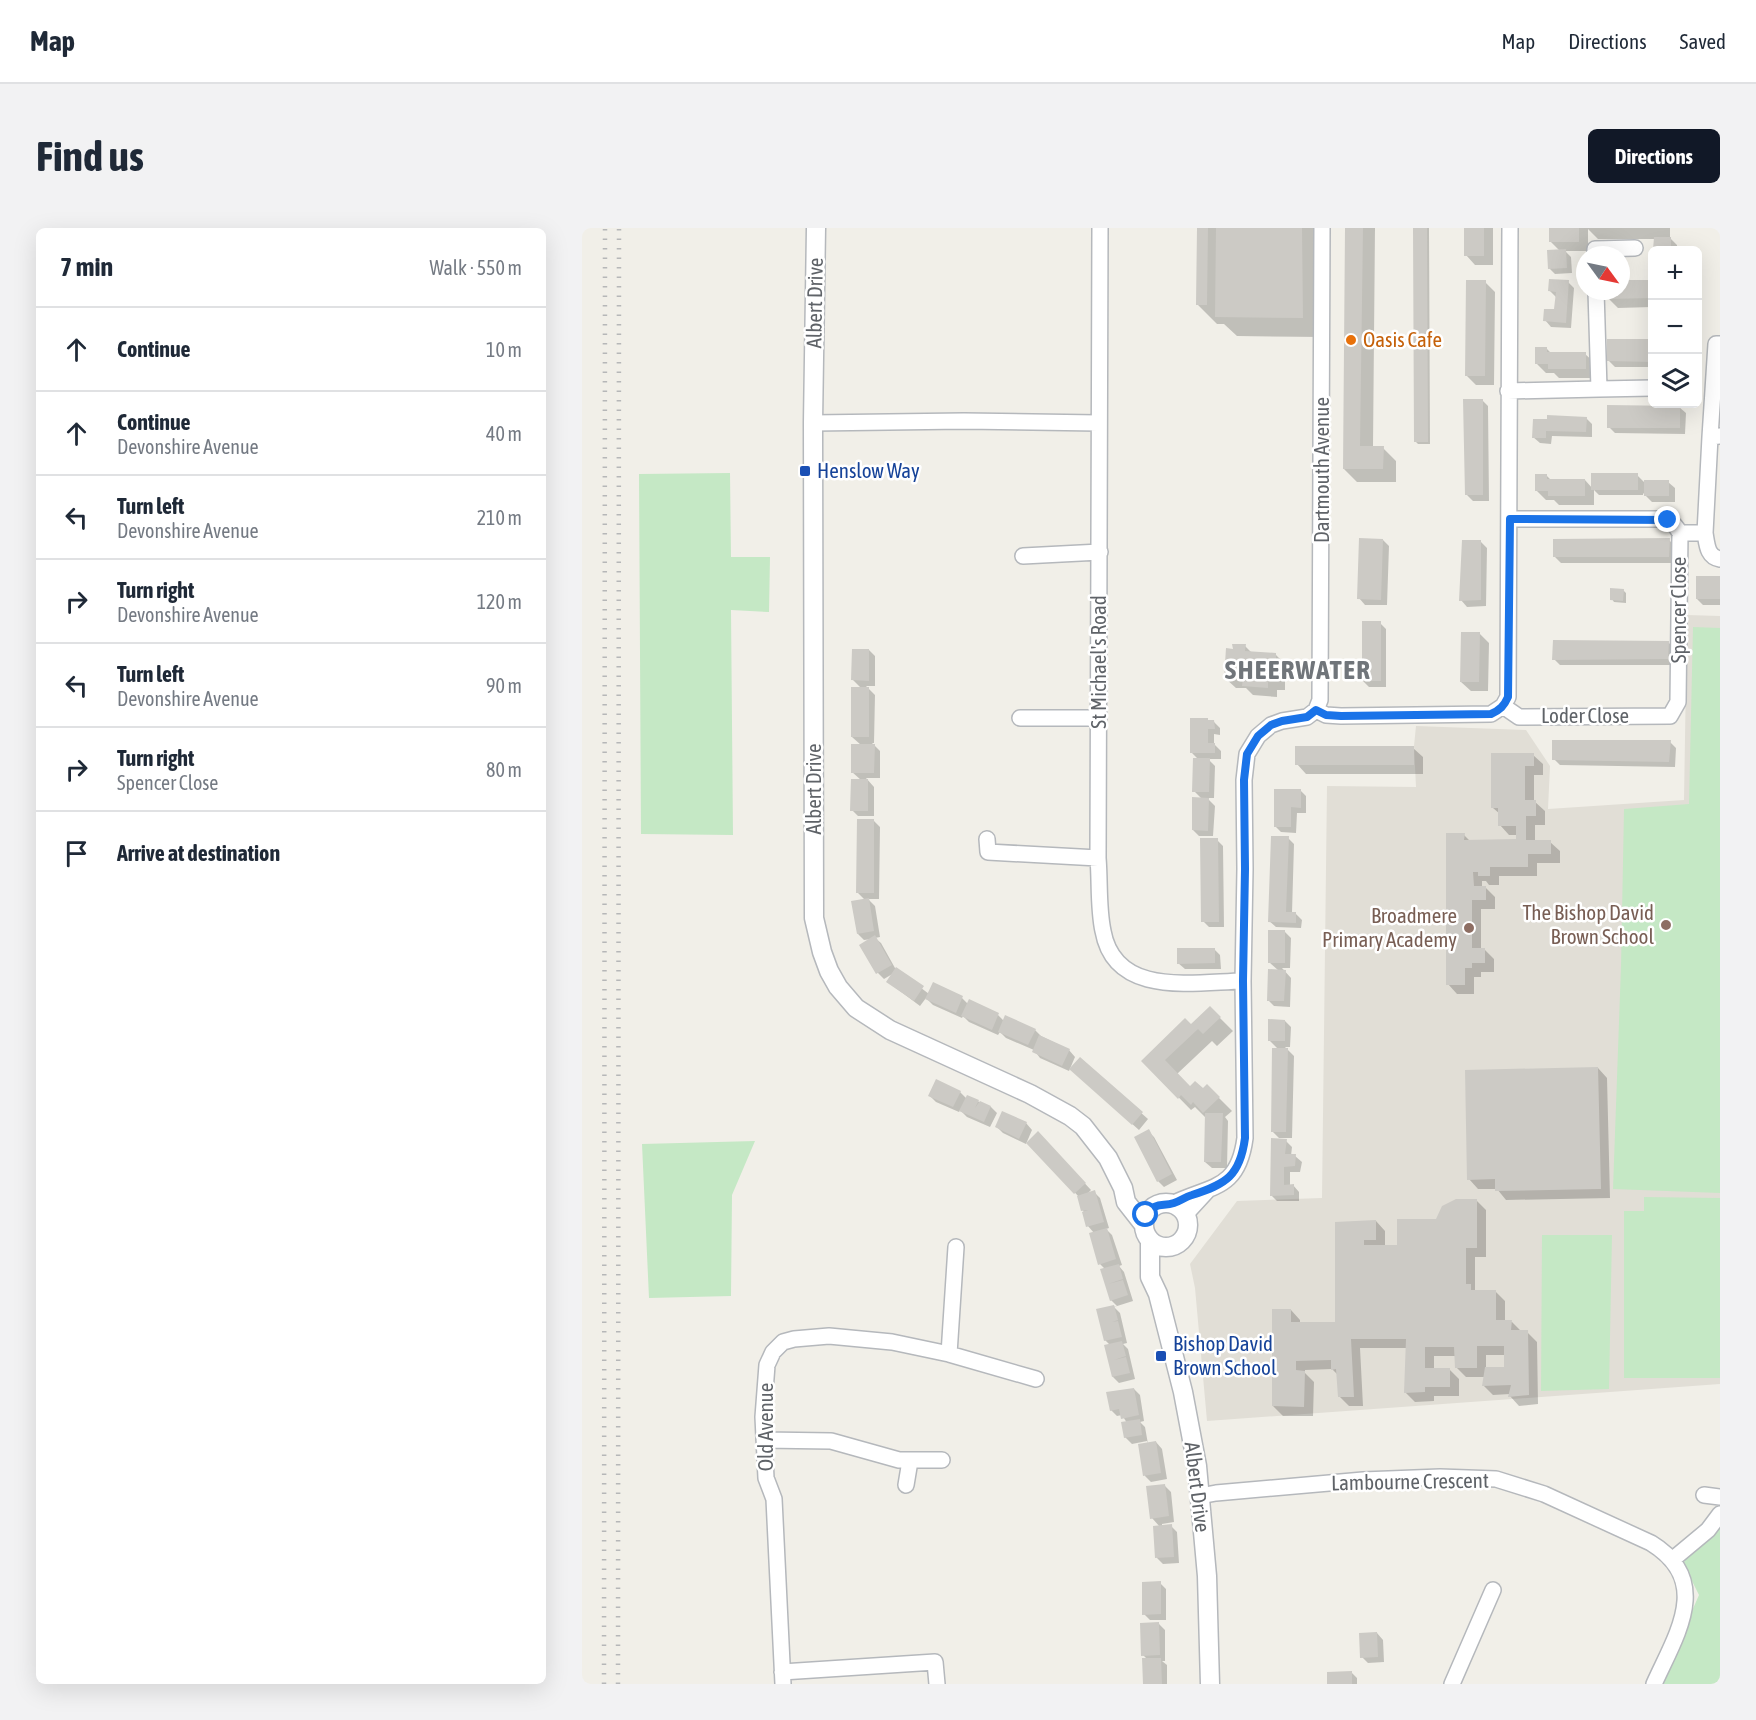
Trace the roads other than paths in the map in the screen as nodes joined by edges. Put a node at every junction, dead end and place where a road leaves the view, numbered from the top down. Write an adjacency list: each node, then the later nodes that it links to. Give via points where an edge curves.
1 (816, 228): 12 (street, Albert Drive)
2 (1100, 228): 13 (street, St Michael's Road)
3 (1322, 228): 22 (street, Dartmouth Avenue, via 1322,679)
4 (1510, 228): 11 (street)
5 (1630, 248): 6 (street)
6 (1635, 248)
7 (1596, 300): 10 (street)
8 (1720, 345): 14 (street, via 1716,344)
9 (1648, 388): 10 (street)
10 (1599, 389): 11 (street)
11 (1509, 391): 15 (street)
12 (813, 423): 13 (street); 29 (street, Albert Drive, via 814,918 829,971 838,987 866,1016 1070,1116 1108,1158)
13 (1098, 423): 18 (street, St Michael's Road)
14 (1715, 437): 17 (street)
15 (1510, 519): 16 (street, Spencer Close, via 1668,520 1675,523); 21 (street, via 1508,697)
16 (1680, 533): 17 (street); 23 (street, Spencer Close, via 1678,702)
17 (1705, 533): 20 (street, via 1708,551)
18 (1100, 552): 19 (street); 25 (street, St Michael's Road)
19 (1023, 556)
20 (1720, 559)
21 (1503, 706): 22 (street, via 1491,714 1341,716); 23 (street, Loder Close, via 1519,717)
22 (1316, 710): 28 (street, via 1307,717 1271,725 1258,736 1247,754)
23 (1670, 716)
24 (1020, 718): 25 (street)
25 (1099, 718): 27 (street, St Michael's Road)
26 (987, 839): 27 (street, via 988,852)
27 (1098, 858): 28 (street, St Michael's Road, via 1103,931 1108,947 1123,967 1152,982)
28 (1243, 981): 31 (street, via 1242,1157 1224,1182 1190,1195)
29 (1123, 1188): 30 (street); 32 (street, Albert Drive, via 1126,1202)
30 (1153, 1207): 31 (street, via 1162,1203); 32 (street, via 1146,1215)
31 (1179, 1209): 32 (street, via 1187,1231 1183,1239 1178,1244)
32 (1152, 1238): 41 (street, Albert Drive, via 1159,1261 1158,1294 1183,1392)
33 (956, 1247): 34 (street)
34 (950, 1354): 35 (street, Old Avenue); 36 (street, Old Avenue, via 892,1342 829,1336 783,1342 775,1348 767,1365)
35 (1036, 1379)
36 (764, 1440): 37 (street, via 831,1440); 46 (street, Old Avenue, via 766,1478 774,1499)
37 (910, 1461): 38 (street); 39 (street)
38 (942, 1461)
39 (906, 1485)
40 (1704, 1495): 42 (street)
41 (1200, 1496): 44 (street, Lambourne Crescent, via 1363,1480 1496,1479 1544,1494 1606,1521 1651,1543); 48 (street, Albert Drive)
42 (1720, 1497)
43 (1720, 1514): 44 (street, via 1708,1530)
44 (1672, 1560): 50 (street, Lambourne Crescent, via 1682,1577 1686,1602 1683,1619)
45 (1493, 1590): 49 (street)
46 (782, 1678): 47 (street, via 935,1662)
47 (937, 1684)
48 (1210, 1684)
49 (1452, 1684)
50 (1654, 1684)

